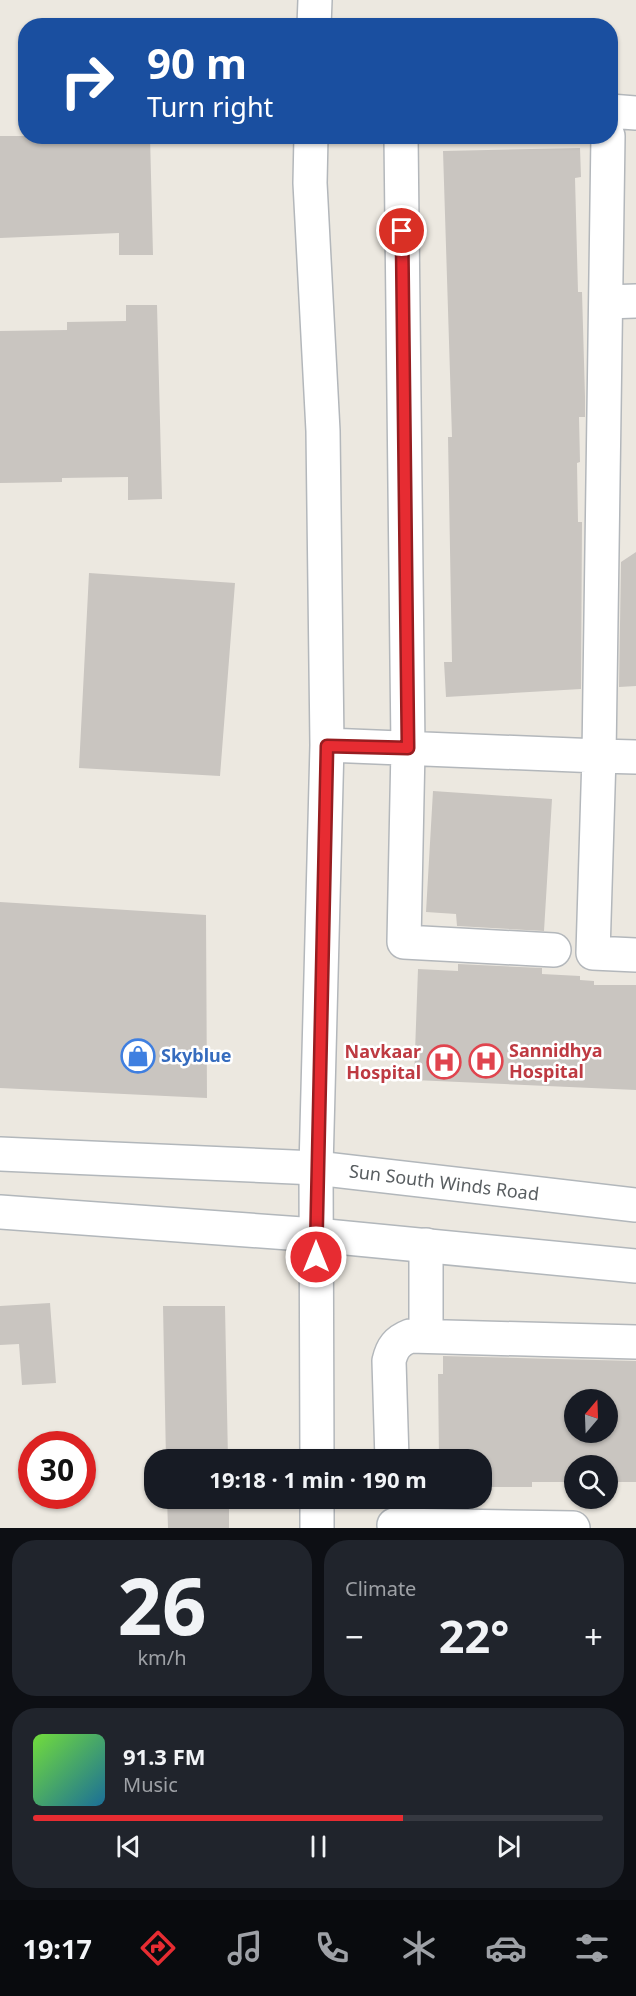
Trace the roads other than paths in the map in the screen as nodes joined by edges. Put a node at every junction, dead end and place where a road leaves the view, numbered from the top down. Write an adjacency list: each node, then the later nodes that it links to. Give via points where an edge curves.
1 (315, 0): 2 (street)
2 (314, 18)
3 (618, 111): 4 (street)
4 (636, 112)
5 (311, 144): 9 (street, via 323,431)
6 (400, 144): 10 (street)
7 (609, 144): 8 (street)
8 (621, 302): 11 (street)
9 (327, 746): 10 (street); 16 (street)
10 (408, 748): 11 (street); 13 (street, via 404,942)
11 (599, 756): 12 (street); 14 (street, via 593,953)
12 (636, 757)
13 (554, 950)
14 (636, 955)
15 (0, 1154): 16 (street, Sun South Winds Road)
16 (316, 1168): 17 (street, Sun South Winds Road); 19 (street)
17 (636, 1205)
18 (0, 1212): 19 (street)
19 (316, 1235): 20 (street); 24 (street)
20 (426, 1245): 21 (street); 22 (street)
21 (636, 1266)
22 (426, 1336): 23 (street); 25 (street, via 402,1339 390,1354)
23 (636, 1342)
24 (317, 1449)
25 (392, 1449)
26 (317, 1509): 28 (street)
27 (394, 1517): 29 (street)
28 (317, 1528)
29 (573, 1528)

